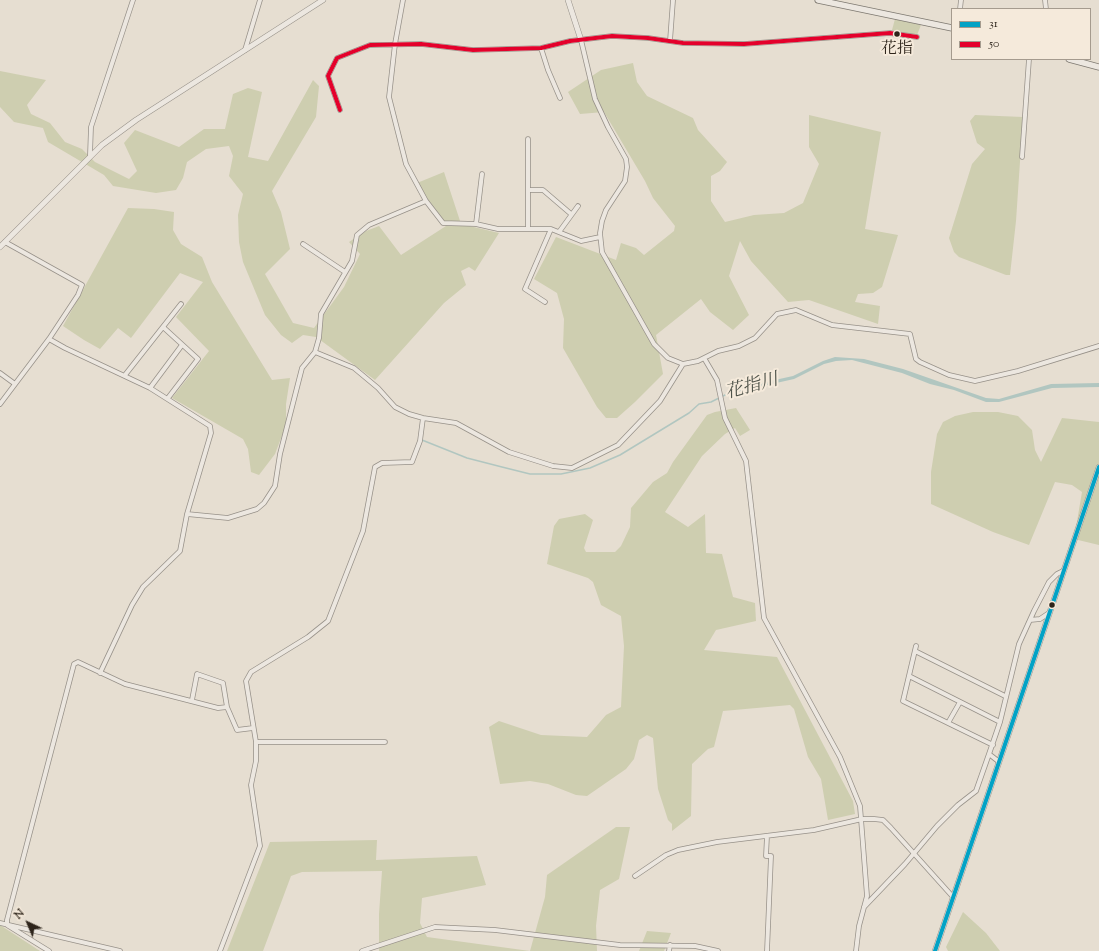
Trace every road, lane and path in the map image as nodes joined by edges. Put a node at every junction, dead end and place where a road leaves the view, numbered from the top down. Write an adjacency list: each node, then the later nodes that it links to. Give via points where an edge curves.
1 (133, 0): 21 (street, via 91,128)
2 (260, 0): 14 (street)
3 (323, 0): 14 (street)
4 (403, 0): 12 (street)
5 (568, 0): 10 (street)
6 (673, 0): 11 (street)
7 (818, 0): 8 (main road)
8 (951, 28)
9 (917, 37): 11 (street, via 890,33 744,44)
10 (581, 40): 11 (street, via 612,36); 13 (street); 32 (street, via 595,99 626,159 627,167 625,181 606,210)
11 (670, 41)
12 (395, 44): 13 (street, via 473,50); 19 (street, via 370,45 337,58 328,76); 25 (street, via 389,97 406,164)
13 (541, 48): 18 (street)
14 (245, 50): 21 (street, via 136,120)
15 (1029, 60): 22 (street)
16 (1073, 60): 17 (main road)
17 (1099, 67)
18 (560, 98)
19 (340, 110)
20 (528, 139): 24 (street)
21 (90, 155): 33 (street)
22 (1022, 157)
23 (482, 174): 28 (street)
24 (528, 190): 27 (street, via 543,190); 29 (street)
25 (426, 200): 28 (street, via 443,222); 36 (street, via 361,231 357,235 354,256)
26 (578, 206): 27 (street)
27 (571, 214): 31 (street)
28 (476, 224): 29 (street, via 498,229)
29 (528, 229): 30 (street)
30 (551, 229): 31 (street); 37 (street, via 525,289)
31 (559, 232): 32 (street, via 581,241)
32 (600, 237): 45 (street, via 605,260 654,344 668,358)
33 (5, 242): 35 (street); 40 (street, via 82,285)
34 (303, 244): 36 (street)
35 (0, 246)
36 (345, 272): 43 (street, via 321,314)
37 (545, 302)
38 (181, 304): 39 (street)
39 (163, 327): 41 (street); 47 (street)
40 (49, 339): 47 (street); 48 (street)
41 (182, 345): 49 (street); 50 (street, via 198,359)
42 (1099, 346): 44 (street, via 1018,371 975,381 949,375 920,362 916,359 910,334 832,326 796,310 777,314 755,338)
43 (315, 352): 52 (street, via 354,368 378,388 395,407); 54 (street, via 302,368 275,486 264,503 257,509 228,518)
44 (704, 358): 45 (street); 74 (street, via 717,380 725,418 746,461 764,618 840,757 860,806)
45 (683, 364): 52 (street, via 660,401 618,445 572,468 553,466 509,452 456,422)
46 (0, 373): 48 (street)
47 (125, 375): 49 (street)
48 (15, 384): 51 (street)
49 (150, 388): 50 (street)
50 (168, 398): 54 (street, via 212,428)
51 (0, 404)
52 (424, 418): 68 (street, via 420,442 412,462 382,463 375,467 363,531 328,621 308,637 251,672 246,681)
53 (1099, 467): 55 (street)
54 (187, 514): 60 (street, via 180,552 143,587)
55 (1064, 571): 56 (street); 57 (street, via 1049,582)
56 (1049, 613): 57 (street, via 1040,619); 73 (street)
57 (1030, 620): 62 (street, via 1019,644)
58 (916, 646): 59 (street)
59 (915, 651): 61 (street); 62 (street)
60 (100, 673): 63 (street, via 125,684); 81 (street, via 78,662 74,664 6,920)
61 (909, 676): 64 (street); 67 (street, via 903,701)
62 (1005, 696): 66 (street)
63 (192, 700): 65 (street, via 218,708); 65 (street, via 197,674 223,683)
64 (960, 702): 66 (street); 67 (street)
65 (227, 707): 68 (street, via 237,730)
66 (1000, 722): 71 (street)
67 (948, 723): 71 (street)
68 (253, 728): 69 (street)
69 (256, 742): 70 (street); 86 (street, via 256,761 251,785 260,846)
70 (385, 742)
71 (992, 745): 72 (street)
72 (989, 754): 73 (street); 76 (street, via 976,791 942,820)
73 (998, 761): 78 (street)
74 (862, 819): 75 (street, via 814,830); 76 (street, via 883,820); 79 (street, via 867,884)
75 (767, 836): 77 (street, via 678,850); 91 (street, via 766,856 771,856)
76 (914, 854): 78 (street); 79 (street)
77 (635, 876)
78 (953, 897): 93 (street)
79 (864, 907): 92 (street)
80 (0, 923): 81 (street)
81 (7, 925): 84 (street); 85 (street)
82 (670, 945): 83 (street); 87 (street, via 620,945 495,930 434,927); 88 (street)
83 (695, 946): 89 (street); 90 (street)
84 (49, 951)
85 (120, 951)
86 (220, 951)
87 (362, 951)
88 (669, 951)
89 (695, 951)
90 (718, 951)
91 (767, 951)
92 (856, 951)
93 (934, 951)

